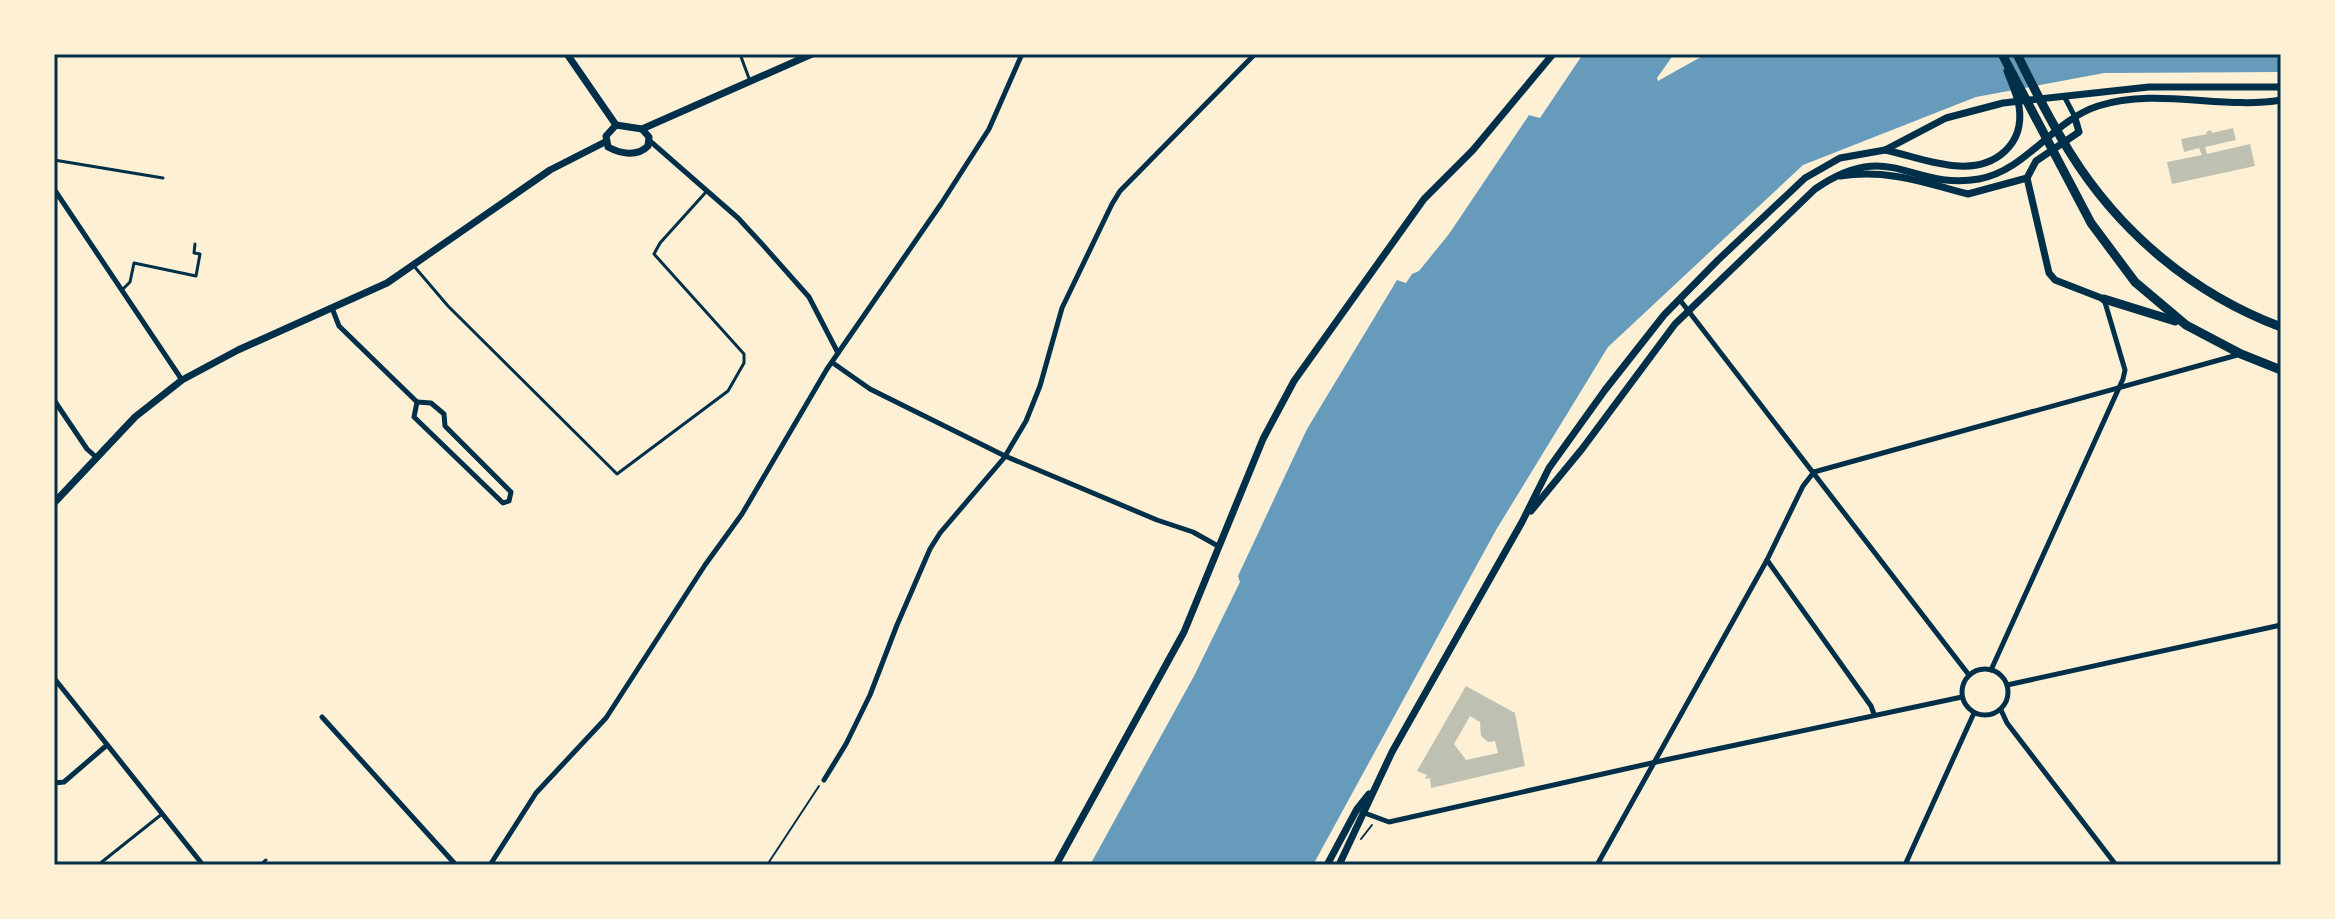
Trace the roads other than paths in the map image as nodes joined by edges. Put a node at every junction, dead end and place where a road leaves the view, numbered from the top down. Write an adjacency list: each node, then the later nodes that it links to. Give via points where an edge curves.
1 (567, 54): 14 (street)
2 (740, 54): 9 (lane)
3 (812, 54): 9 (street)
4 (1022, 54): 34 (street, via 989,129)
5 (1255, 54): 42 (street, via 1120,191 1062,308 1040,386)
6 (1553, 54): 47 (street, via 1473,150 1424,199 1294,381)
7 (2001, 54): 18 (street, via 2017,99 2018,131 2013,145 1997,160 1955,166); 32 (main road, via 2117,262)
8 (2017, 54): 33 (main road, via 2070,153 2127,226 2177,271 2232,307)
9 (750, 81): 15 (street)
10 (2281, 87): 11 (street, via 2149,87)
11 (2064, 96): 13 (street); 18 (street, via 1973,109 1937,121)
12 (2281, 100): 13 (street, via 2144,99 2098,106)
13 (2075, 118): 20 (street, via 1994,176 1948,179 1877,164); 22 (street, via 2079,132 2036,161)
14 (616, 125): 15 (street); 17 (street)
15 (642, 129): 16 (street)
16 (650, 141): 17 (street, via 633,154 614,151); 24 (street)
17 (605, 142): 26 (street, via 550,170)
18 (1885, 150): 28 (street, via 1840,158 1816,170)
19 (54, 160): 21 (lane)
20 (1832, 177): 22 (street, via 1889,174 1968,194); 31 (street)
21 (163, 178)
22 (2027, 178): 29 (street, via 2049,273)
23 (54, 189): 27 (street)
24 (706, 192): 26 (lane, via 654,254 744,354 744,363 728,391 617,474); 34 (street, via 738,218 809,297)
25 (195, 244): 27 (lane, via 194,253 200,254 196,276 134,263 130,282)
26 (413, 265): 30 (street)
27 (122, 290): 38 (street)
28 (1679, 299): 31 (street); 46 (street, via 1570,438)
29 (2104, 299): 32 (main road); 39 (street, via 2125,370)
30 (332, 308): 38 (street); 41 (street, via 339,326)
31 (1688, 311): 44 (street); 46 (street)
32 (2186, 325): 35 (main road)
33 (2281, 327)
34 (838, 353): 36 (street)
35 (2241, 354): 37 (main road); 39 (street)
36 (833, 363): 42 (street, via 870,389); 70 (street, via 742,514 618,701 536,793)
37 (2281, 370)
38 (182, 380): 43 (street)
39 (2118, 387): 44 (street); 50 (street)
40 (54, 400): 43 (street)
41 (417, 402): 41 (street, via 414,417 503,503 509,501 511,492 445,426 444,414 431,403)
42 (1005, 456): 47 (street); 61 (street, via 930,549 870,695)
43 (96, 457): 45 (street)
44 (1814, 472): 48 (street); 51 (street)
45 (54, 503)
46 (1522, 522): 63 (street)
47 (1218, 546): 71 (street, via 1184,632)
48 (1767, 560): 57 (street); 60 (street)
49 (2281, 625): 53 (street)
50 (1991, 670): 51 (street); 53 (street)
51 (1969, 675): 54 (street)
52 (54, 678): 59 (street)
53 (2007, 685): 55 (street)
54 (1962, 697): 56 (street); 57 (street)
55 (2001, 710): 56 (street, via 1988,716); 76 (street)
56 (1974, 713): 75 (street)
57 (1874, 714): 60 (street)
58 (322, 717): 69 (street)
59 (107, 745): 62 (street, via 64,782); 64 (street)
60 (1653, 763): 63 (street, via 1389,822); 74 (street)
61 (824, 780)
62 (54, 783)
63 (1361, 811): 72 (street); 73 (street)
64 (162, 814): 66 (lane); 67 (street)
65 (266, 860): 68 (lane)
66 (98, 865)
67 (201, 865)
68 (260, 865)
69 (456, 865)
70 (490, 865)
71 (1056, 865)
72 (1327, 865)
73 (1339, 865)
74 (1597, 865)
75 (1905, 865)
76 (2116, 865)

